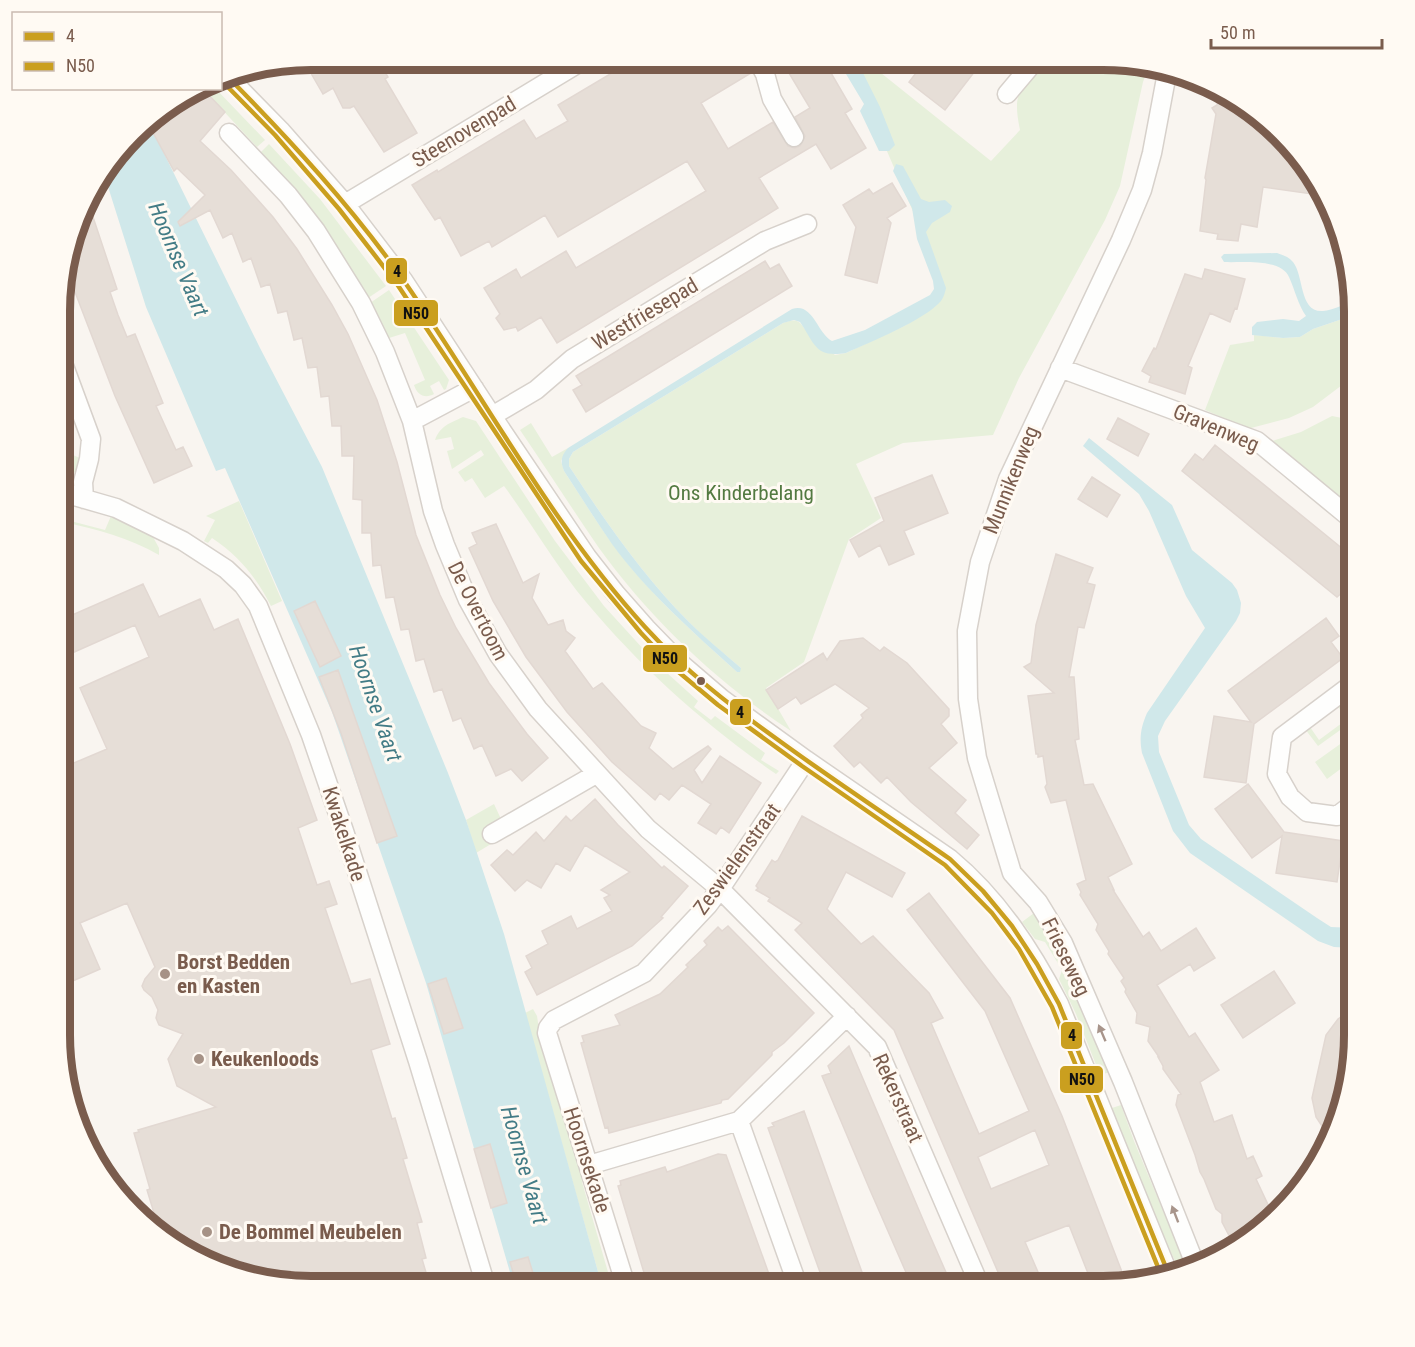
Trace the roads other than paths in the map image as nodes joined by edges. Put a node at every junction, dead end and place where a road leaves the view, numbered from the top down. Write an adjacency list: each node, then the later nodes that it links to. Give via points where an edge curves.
1 (567, 70): 9 (street, Steenovenpad)
2 (763, 70): 8 (street, via 772,99)
3 (1027, 70): 6 (street)
4 (1166, 79): 11 (street, Munnikenweg, via 1142,190)
5 (233, 83): 9 (street, Frieseweg)
6 (1007, 94)
7 (229, 133): 15 (street, De Overtoom, via 288,195 339,266 385,352)
8 (794, 136)
9 (345, 204): 13 (street, Frieseweg, via 413,294)
10 (807, 225): 14 (street, Westfriesepad, via 765,241 572,359 536,390)
11 (1060, 368): 18 (street, Gravenweg, via 1257,441); 24 (street, Munnikenweg, via 1008,479 980,562 967,631 968,699 977,758)
12 (70, 382): 17 (street, via 91,439 82,482)
13 (474, 388): 14 (street, Frieseweg); 15 (street)
14 (492, 416): 20 (street, Frieseweg, via 587,557 646,628 722,699)
15 (412, 421): 21 (street, De Overtoom, via 433,511 468,600 514,677)
16 (70, 495): 17 (street, Kwakelkade)
17 (84, 499): 35 (street, Kwakelkade, via 116,508 196,548 237,579 258,606 311,735 344,831)
18 (1344, 513)
19 (1344, 690): 22 (street, via 1282,736 1277,774 1290,797 1307,812 1337,816)
20 (806, 760): 25 (street, Zeswielenstraat); 26 (street, Frieseweg, via 950,859)
21 (596, 774): 23 (street); 25 (street, De Overtoom, via 648,829)
22 (1344, 811)
23 (492, 834)
24 (1012, 873): 26 (street); 29 (street, Frieseweg, one-way to 24, via 1063,943 1038,902)
25 (720, 890): 27 (street, Rekerstraat); 28 (street, Zeswielenstraat, via 644,973 554,1020)
26 (985, 893): 30 (street, Frieseweg, via 1013,926 1040,968)
27 (847, 1016): 31 (street); 38 (street, Rekerstraat, via 877,1047)
28 (547, 1033): 32 (street, Hoornsekade)
29 (1123, 1082): 30 (street); 33 (street, Frieseweg, one-way to 29)
30 (1095, 1093): 34 (street, Frieseweg)
31 (739, 1121): 32 (street); 37 (street)
32 (589, 1165): 36 (street, Hoornsekade)
33 (1193, 1259)
34 (1166, 1268)
35 (483, 1276)
36 (623, 1276)
37 (794, 1276)
38 (975, 1276)

